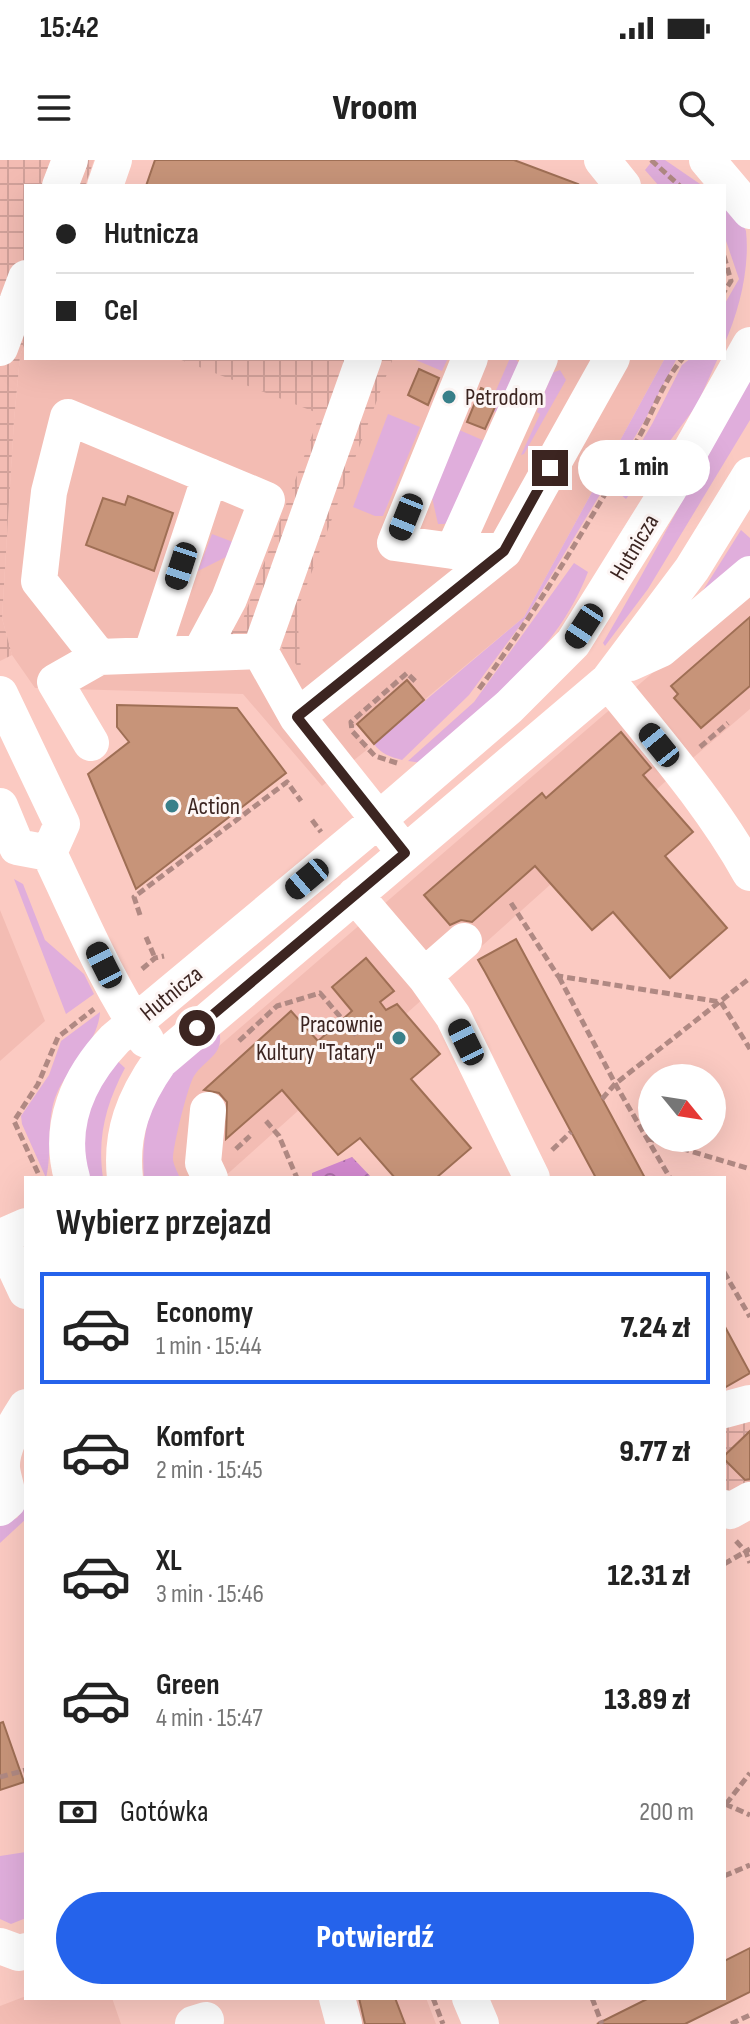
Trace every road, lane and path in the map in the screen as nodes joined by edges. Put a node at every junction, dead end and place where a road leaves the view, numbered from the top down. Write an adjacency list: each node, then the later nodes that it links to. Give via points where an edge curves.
1 (70, 160): 8 (street)
2 (114, 160): 9 (street)
3 (602, 160): 10 (street)
4 (651, 160): 11 (path)
5 (707, 160): 12 (street)
6 (714, 160): 7 (street)
7 (750, 180)
8 (61, 184)
9 (106, 184)
10 (621, 184)
11 (677, 184)
12 (750, 211)
13 (726, 263): 15 (path, via 731,281)
14 (24, 283): 17 (street)
15 (726, 289)
16 (750, 345): 47 (street, Hutnicza, via 573,643 533,685)
17 (0, 348)
18 (363, 360): 32 (street)
19 (469, 360): 28 (street, via 395,543)
20 (539, 360): 28 (street)
21 (611, 360): 29 (street)
22 (672, 360): 24 (path)
23 (681, 360): 24 (path)
24 (672, 370): 31 (path, via 645,427)
25 (750, 475): 27 (street, Hutnicza)
26 (210, 476): 33 (street, via 267,500 229,599); 34 (street); 35 (street, via 68,417 49,492 39,581)
27 (740, 515): 36 (street, Hutnicza)
28 (453, 551): 29 (street)
29 (504, 551): 39 (street)
30 (750, 574): 36 (street, via 661,649)
31 (525, 627)
32 (260, 651): 33 (street); 39 (street)
33 (200, 653): 34 (street)
34 (151, 655): 35 (street)
35 (99, 657): 42 (street, via 55,682)
36 (612, 675): 50 (street, Hutnicza); 51 (street, via 733,841)
37 (417, 683): 43 (path, via 407,673 351,722 352,731 375,756)
38 (0, 694): 49 (street, via 62,824)
39 (297, 717): 47 (street)
40 (728, 723): 41 (path)
41 (710, 739)
42 (91, 743)
43 (402, 764)
44 (301, 801): 54 (path, via 287,782 134,897)
45 (0, 806): 49 (street, via 17,847)
46 (312, 820): 48 (path)
47 (378, 820): 50 (street); 63 (street, Hutnicza)
48 (321, 832)
49 (49, 853): 63 (street)
50 (405, 853): 52 (street, Hutnicza)
51 (750, 873)
52 (355, 895): 68 (street, Hutnicza); 83 (street, via 453,1016)
53 (511, 903): 59 (path)
54 (140, 915)
55 (146, 937): 57 (path)
56 (464, 941): 58 (street)
57 (155, 958)
58 (432, 969)
59 (558, 976): 61 (path); 69 (path)
60 (750, 978): 61 (path)
61 (721, 1002): 67 (path); 69 (path)
62 (342, 1019): 66 (path, via 320,993 277,1006)
63 (134, 1023): 68 (street, Hutnicza); 79 (street, via 97,1058 82,1083 70,1112)
64 (351, 1029): 65 (path)
65 (358, 1037)
66 (239, 1041)
67 (750, 1049)
68 (160, 1061): 80 (street, via 132,1107 125,1134)
69 (615, 1084): 70 (path); 73 (path)
70 (602, 1099)
71 (208, 1110): 81 (street, via 203,1163)
72 (266, 1121): 82 (path, via 279,1136)
73 (638, 1123)
74 (250, 1136): 75 (path)
75 (236, 1149)
76 (655, 1152): 84 (path)
77 (694, 1152): 78 (path)
78 (750, 1169)
79 (67, 1171)
80 (125, 1176)
81 (209, 1176)
82 (296, 1176)
83 (531, 1176)
84 (669, 1176)
85 (24, 1227): 87 (street, via 1,1237)
86 (726, 1275): 88 (path)
87 (24, 1287)
88 (750, 1317)
89 (750, 1403): 90 (street)
90 (726, 1409)
91 (24, 1413): 92 (street)
92 (16, 1435): 94 (street, via 2,1469 8,1501)
93 (750, 1500): 95 (street, via 730,1511)
94 (0, 1508)
95 (728, 1521): 96 (path)
96 (748, 1550): 97 (path); 98 (path)
97 (726, 1563)
98 (750, 1563)
99 (24, 1771): 101 (path)
100 (750, 1773): 102 (path)
101 (0, 1777)
102 (726, 1803)
103 (726, 1804): 104 (path)
104 (750, 1815)
105 (750, 1865): 106 (path)
106 (726, 1875)
107 (338, 2000): 112 (street)
108 (434, 2000): 113 (path)
109 (471, 2000): 114 (street)
110 (593, 2000): 115 (path)
111 (750, 2015): 116 (path)
112 (344, 2024)
113 (443, 2024)
114 (481, 2024)
115 (602, 2024)
116 (731, 2024)

